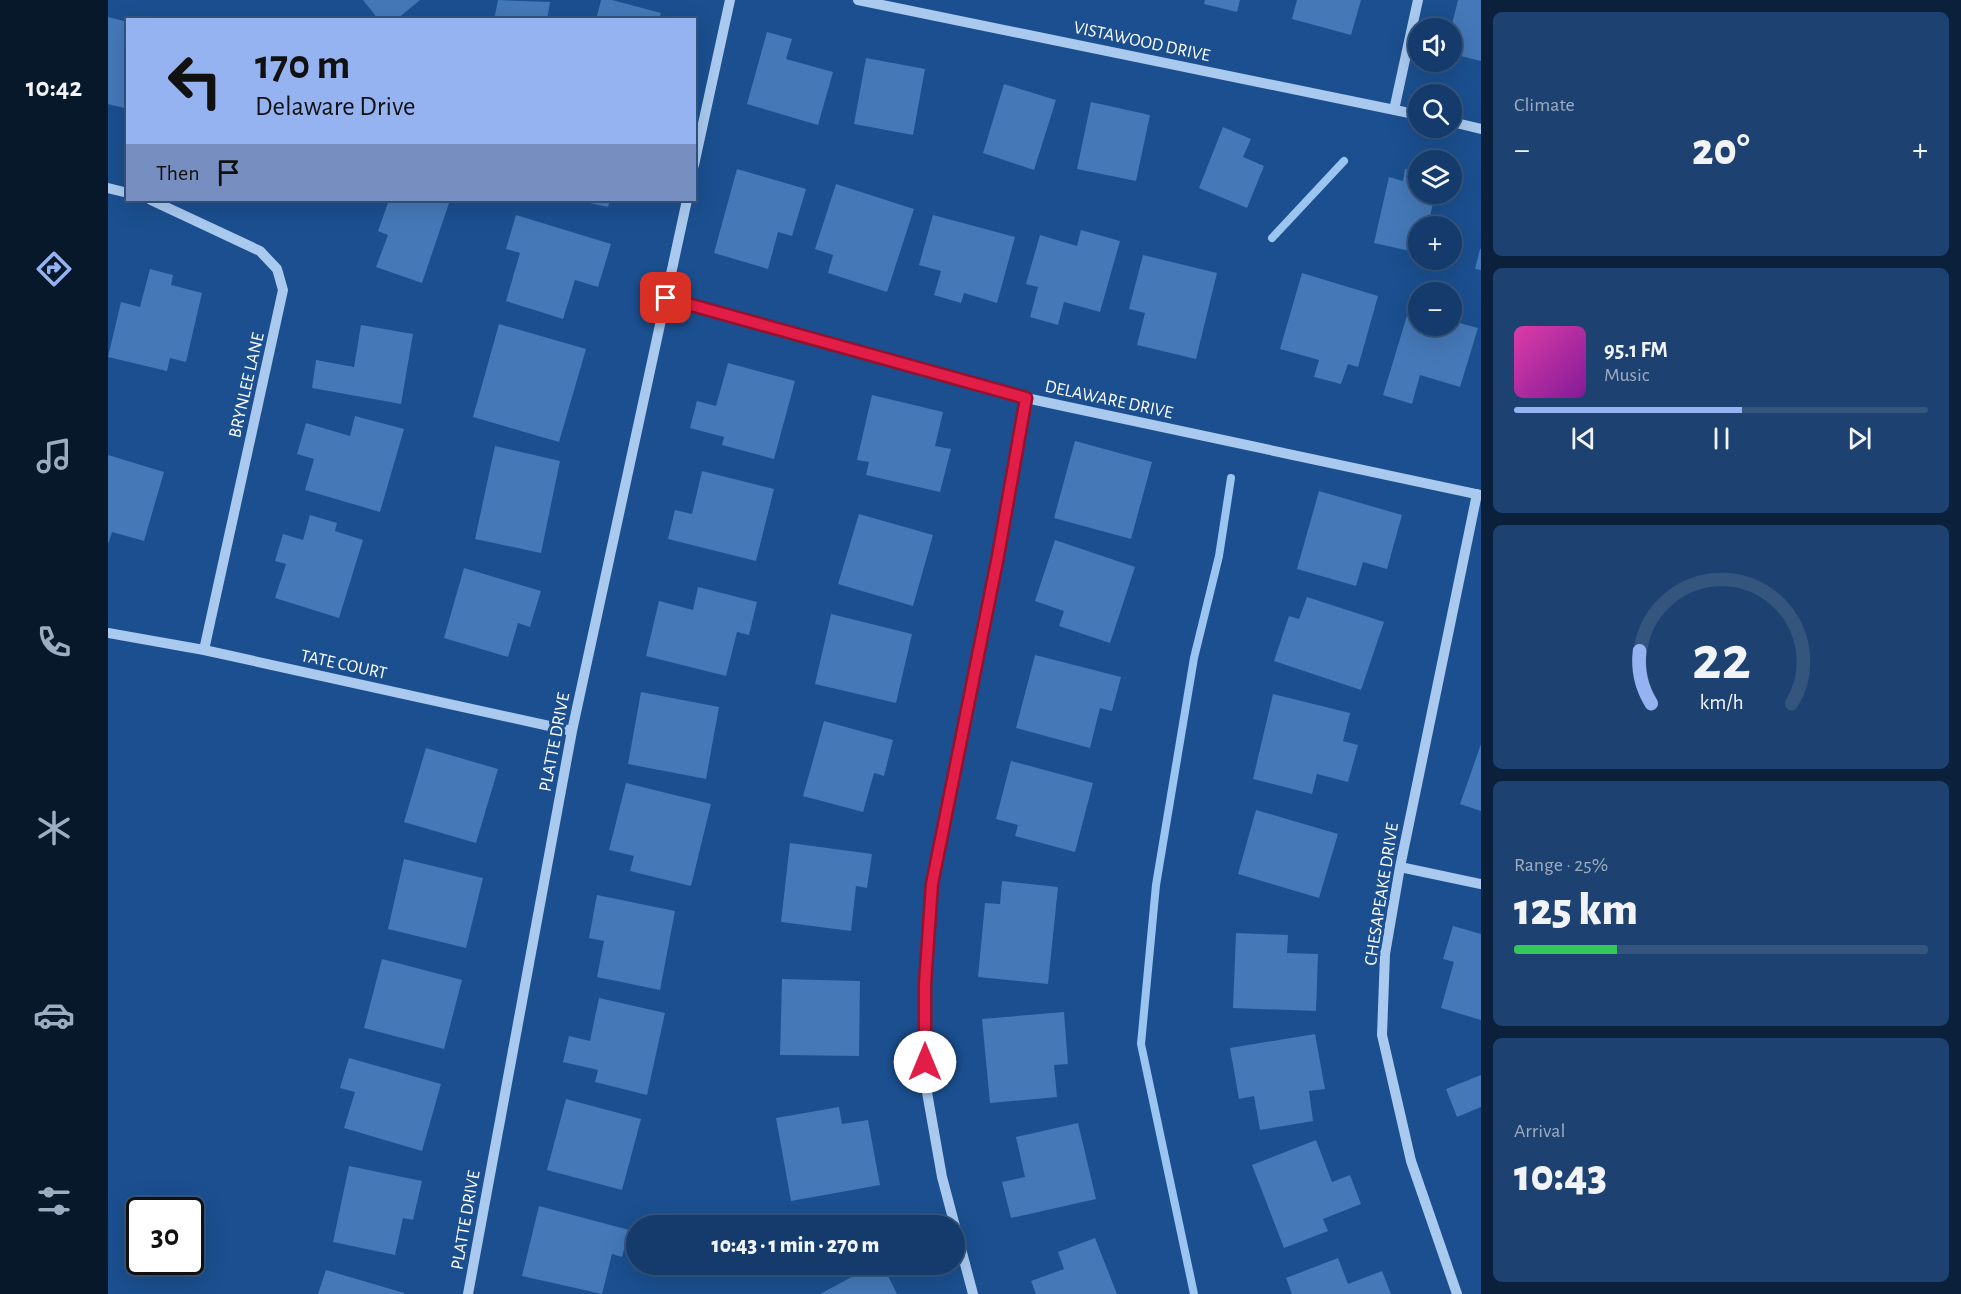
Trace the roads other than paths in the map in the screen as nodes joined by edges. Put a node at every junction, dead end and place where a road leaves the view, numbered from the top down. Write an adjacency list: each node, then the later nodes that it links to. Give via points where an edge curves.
1 (730, 0): 8 (street)
2 (858, 0): 4 (street, VISTAWOOD DRIVE)
3 (1418, 0): 4 (street)
4 (1394, 110): 5 (street, VISTAWOOD DRIVE)
5 (1408, 113)
6 (1462, 124): 7 (street)
7 (1481, 129)
8 (696, 156)
9 (108, 188): 10 (street)
10 (126, 192)
11 (154, 201): 17 (street, BRYNLEE LANE, via 260,251 277,268 283,290)
12 (687, 201): 13 (street, PLATTE DRIVE)
13 (666, 298): 14 (street, DELAWARE DRIVE); 18 (street, PLATTE DRIVE)
14 (1026, 398): 15 (street, DELAWARE DRIVE); 22 (street, via 932,884 925,984 925,1081 942,1177)
15 (1479, 494): 19 (street, CHESAPEAKE DRIVE)
16 (108, 633): 17 (street, TATE COURT)
17 (204, 650): 18 (street, TATE COURT)
18 (572, 731): 21 (street, PLATTE DRIVE)
19 (1400, 867): 20 (street); 23 (street, CHESAPEAKE DRIVE, via 1385,954 1382,1035 1411,1161)
20 (1481, 884)
21 (468, 1294)
22 (973, 1294)
23 (1457, 1294)

